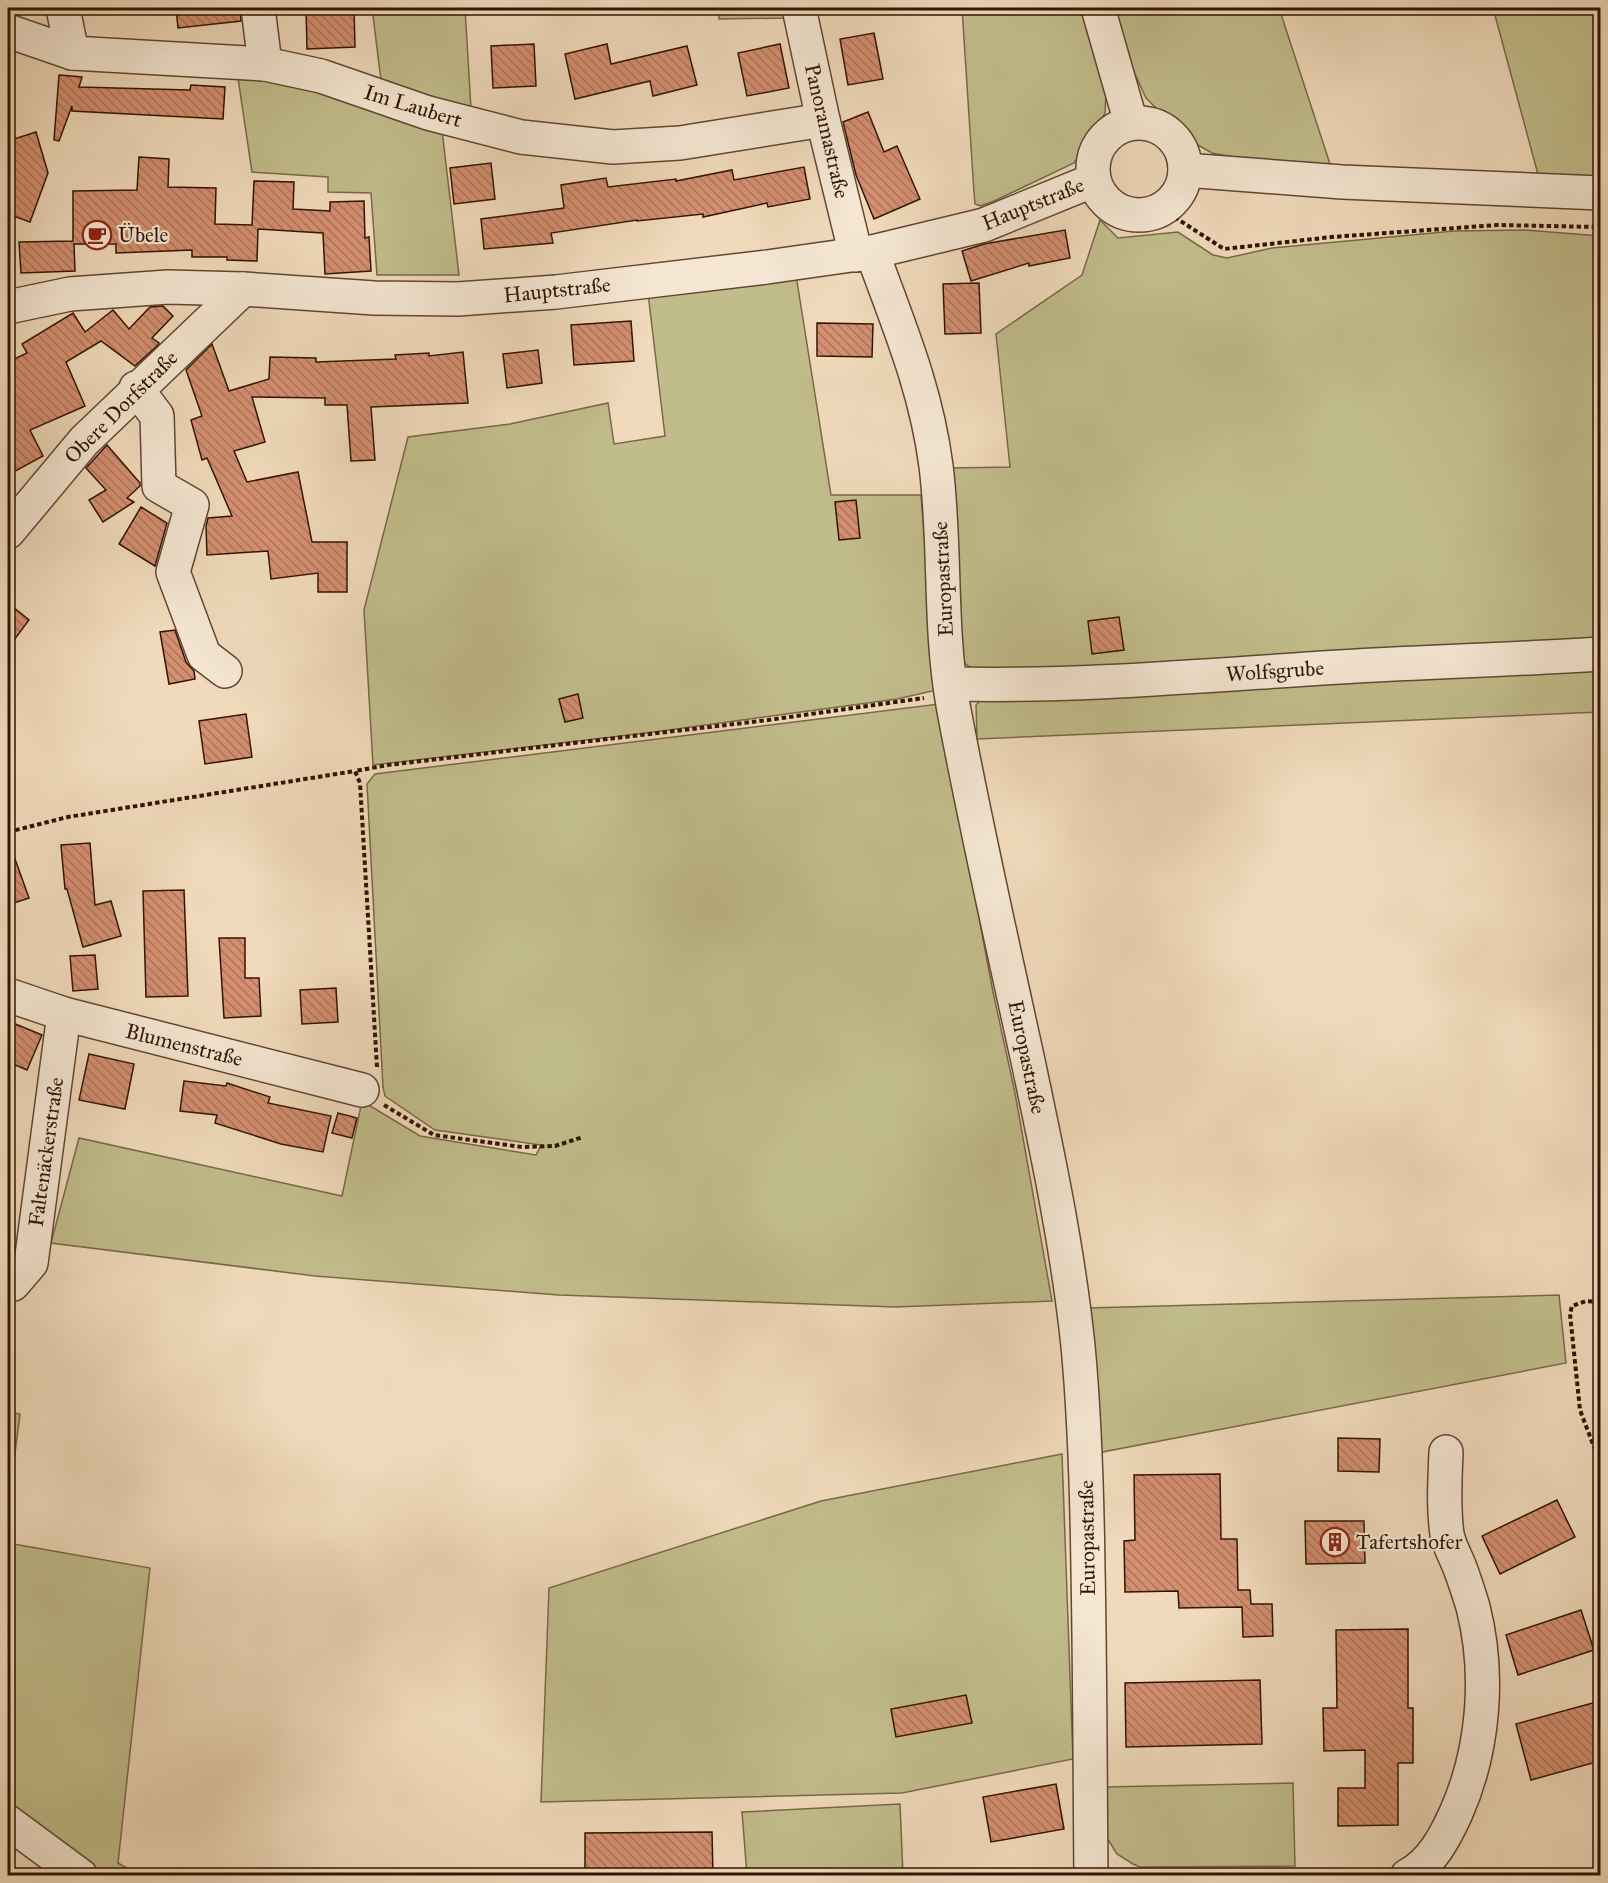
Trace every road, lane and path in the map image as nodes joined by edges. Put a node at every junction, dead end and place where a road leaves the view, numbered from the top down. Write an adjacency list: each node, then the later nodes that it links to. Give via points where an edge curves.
1 (63, 8): 6 (street)
2 (258, 8): 7 (street)
3 (799, 8): 8 (street, Panoramastraße)
4 (1098, 8): 9 (street)
5 (8, 31): 6 (street, Im Laubert)
6 (72, 53): 7 (street, Im Laubert)
7 (266, 64): 8 (street, Im Laubert, via 321,76 428,113 521,137 613,147 680,143)
8 (823, 120): 15 (street, Panoramastraße)
9 (1131, 123): 10 (street, via 1152,124 1169,134 1181,150); 11 (street, via 1114,130 1100,144 1093,161)
10 (1185, 170): 12 (street, via 1342,182); 13 (street, via 1174,199)
11 (1094, 180): 13 (street, via 1103,199 1120,211 1141,215); 15 (street, Hauptstraße, via 984,225)
12 (1600, 193)
13 (1161, 209): 14 (path, via 1224,249 1497,225)
14 (1600, 226)
15 (864, 254): 16 (street, Hauptstraße, via 556,292 458,299); 22 (street, Europastraße, via 917,375 929,422 937,477)
16 (243, 289): 17 (street, Hauptstraße, via 168,287 81,293); 18 (street, Obere Dorfstraße)
17 (8, 307)
18 (136, 388): 19 (street, Obere Dorfstraße, via 84,441); 21 (street, via 157,416 159,486 192,505 173,572 204,655)
19 (8, 532)
20 (1600, 654): 22 (street, Wolfsgrube)
21 (225, 671)
22 (951, 689): 23 (path, via 768,720); 35 (street, Europastraße, via 1042,1127 1076,1336 1087,1496)
23 (355, 771): 24 (path, via 68,817); 27 (path, via 360,783 378,1081)
24 (8, 832)
25 (8, 995): 26 (street, Blumenstraße)
26 (64, 1014): 27 (street, Blumenstraße); 29 (street, Faltenäckerstraße, via 31,1263)
27 (362, 1090): 28 (path, via 434,1135 522,1147 555,1146)
28 (582, 1137)
29 (10, 1284)
30 (1600, 1302): 32 (path, via 1572,1306 1570,1314 1580,1410)
31 (1446, 1452): 36 (street, via 1448,1538 1473,1609 1481,1651 1482,1698 1471,1772 1451,1825 1426,1863)
32 (1600, 1463)
33 (8, 1822): 34 (street)
34 (81, 1875)
35 (1091, 1875)
36 (1407, 1875)

